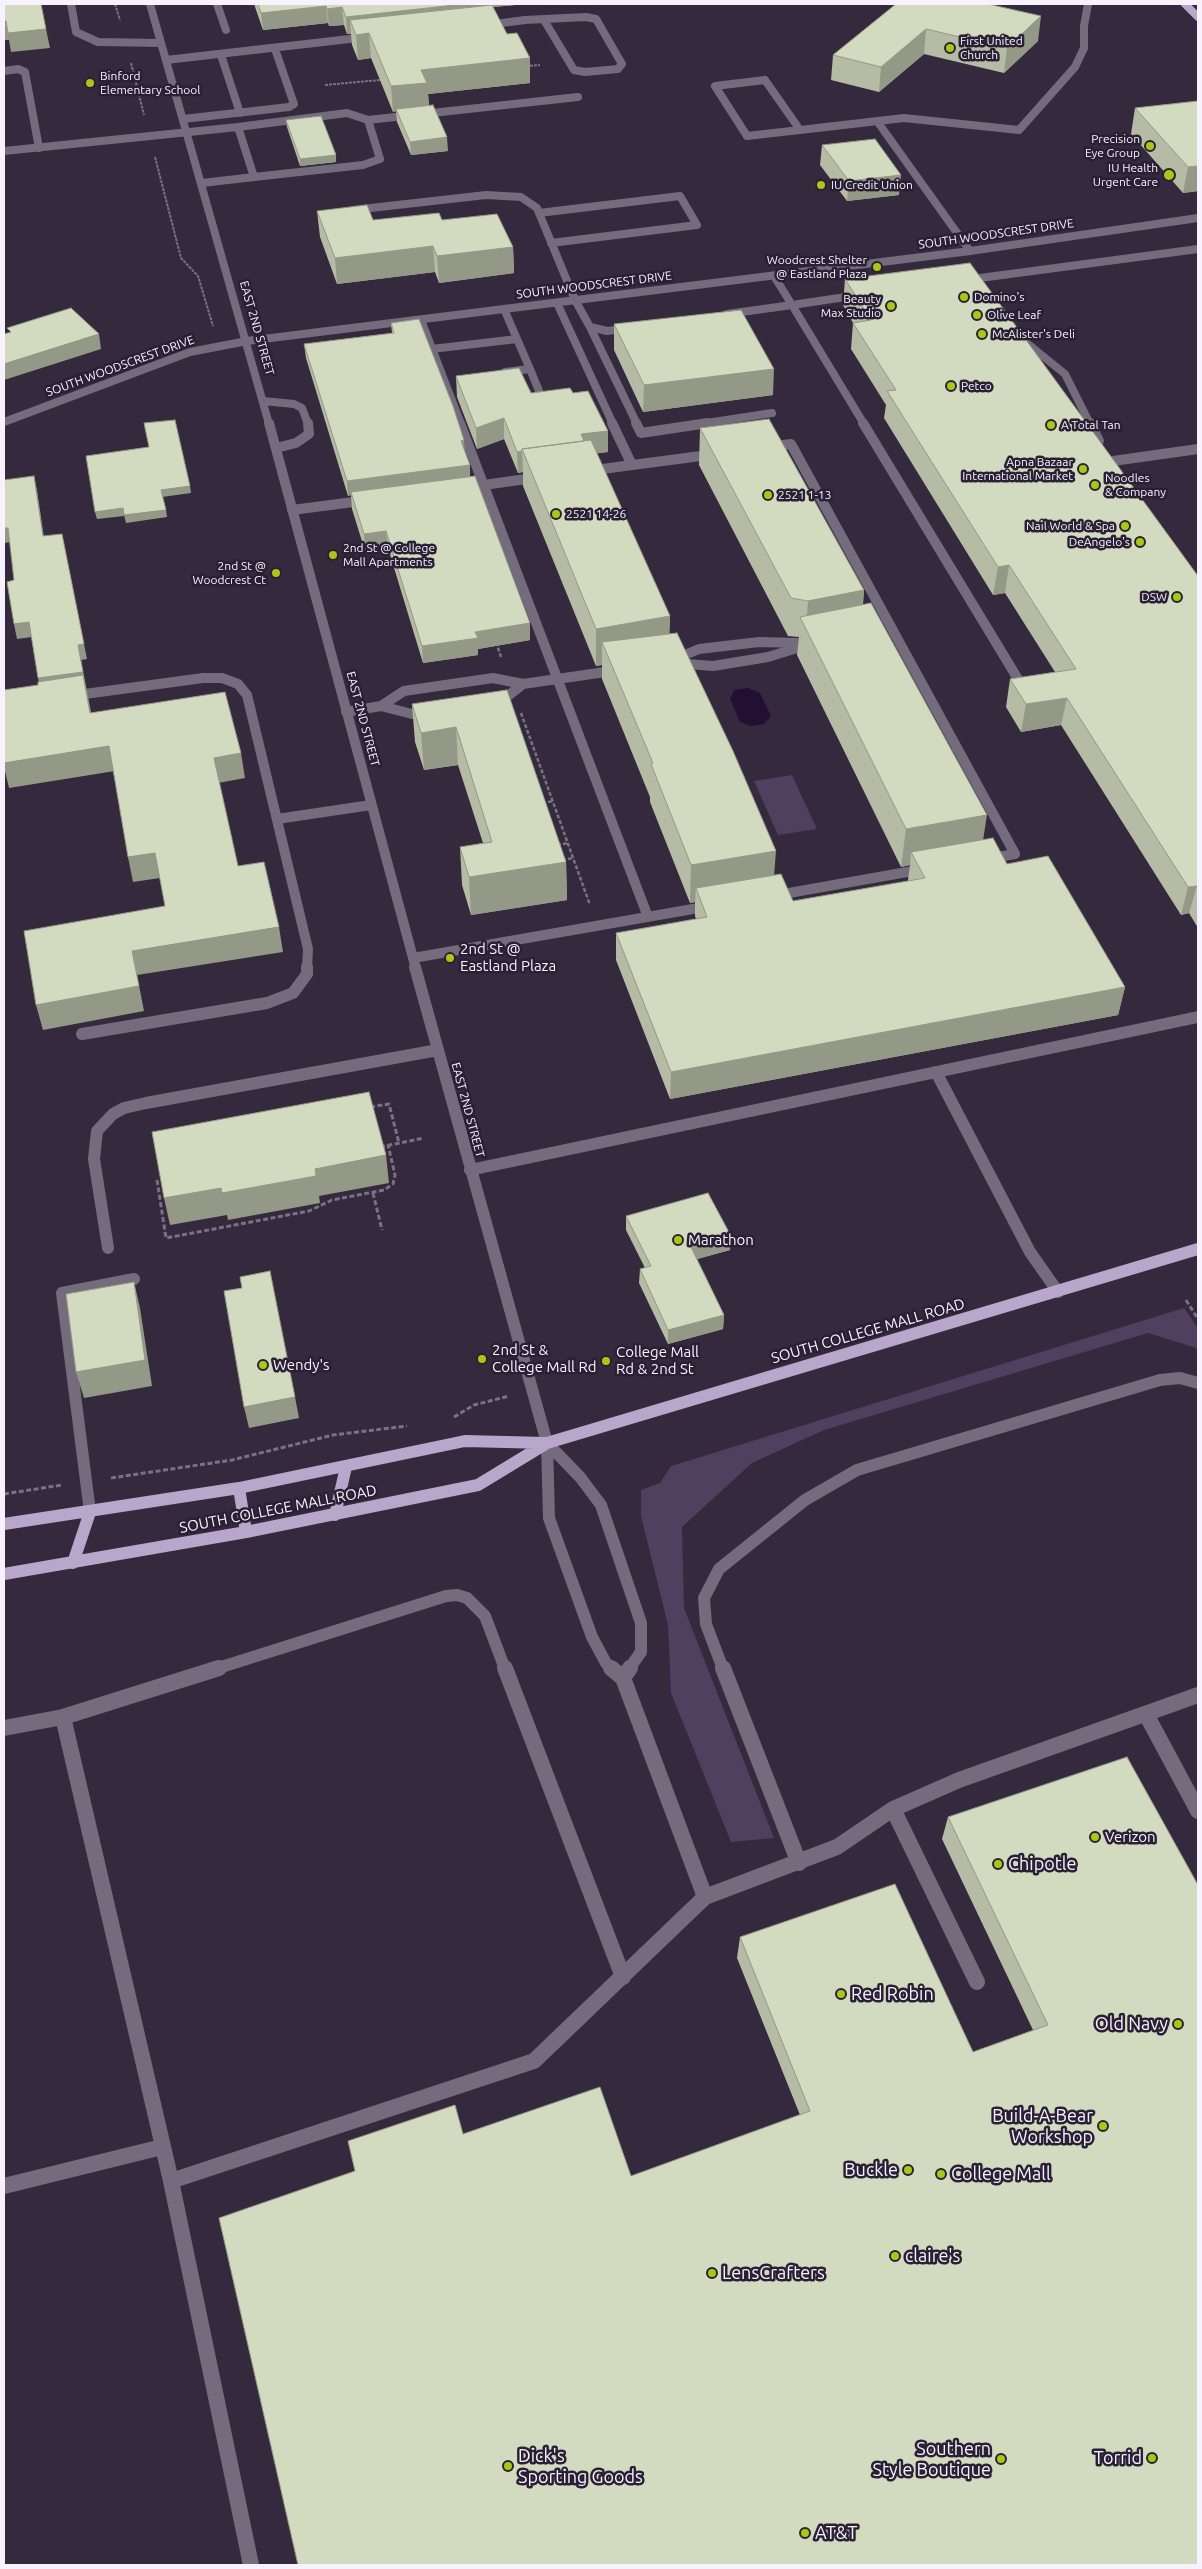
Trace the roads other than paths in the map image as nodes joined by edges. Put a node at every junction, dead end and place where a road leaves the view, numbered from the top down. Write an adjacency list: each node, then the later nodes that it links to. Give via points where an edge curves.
1 (71, 4): 11 (street, via 76,32 98,42)
2 (150, 4): 11 (street, EAST 2ND STREET)
3 (217, 4): 9 (street)
4 (1088, 4): 20 (street, via 1084,48 1075,68 1019,130 904,118)
5 (1185, 4): 6 (main road)
6 (1198, 17)
7 (544, 20): 7 (street, via 596,19 622,64 618,69 574,70); 8 (street)
8 (478, 25)
9 (226, 30)
10 (379, 36): 12 (street)
11 (162, 43): 14 (street, EAST 2ND STREET)
12 (275, 49): 13 (street); 17 (street, via 294,104)
13 (221, 55): 14 (street); 17 (street)
14 (166, 60): 18 (street, EAST 2ND STREET)
15 (4, 71): 24 (street, via 18,69 25,72)
16 (578, 97): 19 (street)
17 (240, 113): 18 (street)
18 (183, 119): 23 (street, EAST 2ND STREET)
19 (368, 120): 21 (street, via 346,113); 26 (street, via 380,159 362,165)
20 (877, 121): 22 (street); 33 (street)
21 (238, 127): 23 (street); 26 (street)
22 (800, 130): 22 (street, via 765,80 715,86 747,136)
23 (187, 133): 24 (street); 27 (street, EAST 2ND STREET)
24 (39, 148): 25 (street)
25 (4, 151)
26 (254, 177): 27 (street)
27 (202, 183): 49 (street, EAST 2ND STREET)
28 (351, 210): 29 (street, via 486,195 521,197)
29 (539, 213): 31 (street); 31 (street, via 680,196 697,225)
30 (1198, 218): 33 (street, SOUTH WOODSCREST DRIVE)
31 (552, 243): 39 (street)
32 (1198, 249): 34 (street)
33 (970, 251): 35 (street, SOUTH WOODSCREST DRIVE, via 963,256)
34 (977, 275): 36 (street); 37 (street)
35 (774, 276): 39 (street, SOUTH WOODSCREST DRIVE); 41 (street)
36 (959, 280)
37 (987, 288)
38 (871, 294): 41 (street)
39 (575, 300): 40 (street, SOUTH WOODSCREST DRIVE); 46 (street)
40 (557, 303): 42 (street, SOUTH WOODSCREST DRIVE); 63 (street, via 595,396)
41 (792, 305): 43 (street); 74 (street)
42 (504, 309): 44 (street, SOUTH WOODSCREST DRIVE); 48 (street)
43 (714, 316)
44 (421, 320): 49 (street, SOUTH WOODSCREST DRIVE); 50 (street)
45 (1013, 324): 61 (street, via 1028,344 1065,374 1092,432 1111,457)
46 (590, 327): 47 (street, via 607,331); 57 (street, via 641,433)
47 (636, 327)
48 (517, 339): 50 (street); 51 (street)
49 (247, 342): 55 (street, EAST 2ND STREET); 58 (street, SOUTH WOODSCREST DRIVE, via 190,352)
50 (432, 349): 54 (street)
51 (530, 369): 52 (street); 56 (street, via 544,403)
52 (491, 374)
53 (453, 379): 54 (street)
54 (444, 380): 66 (street)
55 (263, 401): 59 (street, EAST 2ND STREET); 59 (street, via 294,404 302,408 308,418 309,434)
56 (553, 402)
57 (772, 413)
58 (4, 422)
59 (276, 448): 69 (street, EAST 2ND STREET)
60 (754, 449): 82 (street, via 791,444 888,630 1015,854)
61 (1198, 450)
62 (726, 453): 63 (street)
63 (632, 465): 64 (street)
64 (576, 473)
65 (548, 476): 66 (street)
66 (483, 485): 67 (street); 72 (street)
67 (450, 489)
68 (384, 498): 69 (street)
69 (292, 510): 79 (street, EAST 2ND STREET)
70 (815, 643): 70 (street, via 759,642 700,649 666,663 713,666 768,658)
71 (626, 668): 72 (street)
72 (557, 679): 73 (street); 86 (street)
73 (523, 684): 76 (street, via 504,699); 77 (street, via 493,678 404,691)
74 (1024, 689)
75 (55, 698): 81 (street, via 203,678 222,678 238,684 247,695)
76 (486, 702)
77 (381, 706): 78 (street, via 412,714); 79 (street)
78 (439, 709)
79 (346, 712): 80 (street, EAST 2ND STREET)
80 (372, 805): 81 (street); 87 (street, EAST 2ND STREET)
81 (277, 819): 89 (street, via 308,949 307,974 293,993 267,1003)
82 (976, 860)
83 (938, 867): 84 (street)
84 (764, 897)
85 (726, 904): 86 (street)
86 (648, 917): 87 (street)
87 (413, 958): 90 (street, EAST 2ND STREET)
88 (1198, 1017): 91 (street)
89 (82, 1034)
90 (438, 1050): 92 (street, EAST 2ND STREET); 93 (street, via 146,1103 113,1114 97,1132 94,1159)
91 (936, 1072): 92 (street); 96 (street, via 1030,1252)
92 (470, 1170): 98 (street, EAST 2ND STREET)
93 (108, 1248)
94 (1198, 1249): 96 (main road, SOUTH COLLEGE MALL ROAD)
95 (134, 1279): 101 (street, via 62,1293)
96 (1058, 1292): 98 (main road, SOUTH COLLEGE MALL ROAD)
97 (1198, 1383): 114 (street, via 1180,1378 1160,1380 857,1470 805,1500 720,1568 704,1598 706,1624)
98 (547, 1442): 99 (main road, SOUTH COLLEGE MALL ROAD, via 465,1441); 102 (main road, SOUTH COLLEGE MALL ROAD, via 478,1485); 107 (street, via 549,1518 592,1637 606,1663); 107 (street, via 601,1505 642,1623 641,1652)
99 (346, 1467): 100 (main road, SOUTH COLLEGE MALL ROAD); 102 (main road)
100 (239, 1488): 101 (main road, SOUTH COLLEGE MALL ROAD); 104 (main road)
101 (90, 1512): 103 (main road, SOUTH COLLEGE MALL ROAD); 105 (main road)
102 (335, 1515): 104 (main road, SOUTH COLLEGE MALL ROAD)
103 (4, 1524)
104 (246, 1532): 105 (main road, SOUTH COLLEGE MALL ROAD)
105 (73, 1563): 106 (main road, SOUTH COLLEGE MALL ROAD)
106 (4, 1574)
107 (623, 1678): 115 (street)
108 (1198, 1695): 109 (street)
109 (1146, 1714): 112 (street, via 959,1780); 113 (street)
110 (63, 1717): 111 (street); 116 (street, via 446,1596 467,1598 485,1616); 118 (street)
111 (4, 1728)
112 (893, 1809): 114 (street, via 837,1847); 117 (street)
113 (1198, 1811)
114 (799, 1862): 115 (street)
115 (705, 1897): 116 (street)
116 (623, 1977): 119 (street, via 534,2061)
117 (977, 1982)
118 (162, 2147): 119 (street); 120 (street)
119 (171, 2181): 121 (street)
120 (4, 2186)
121 (251, 2565)

